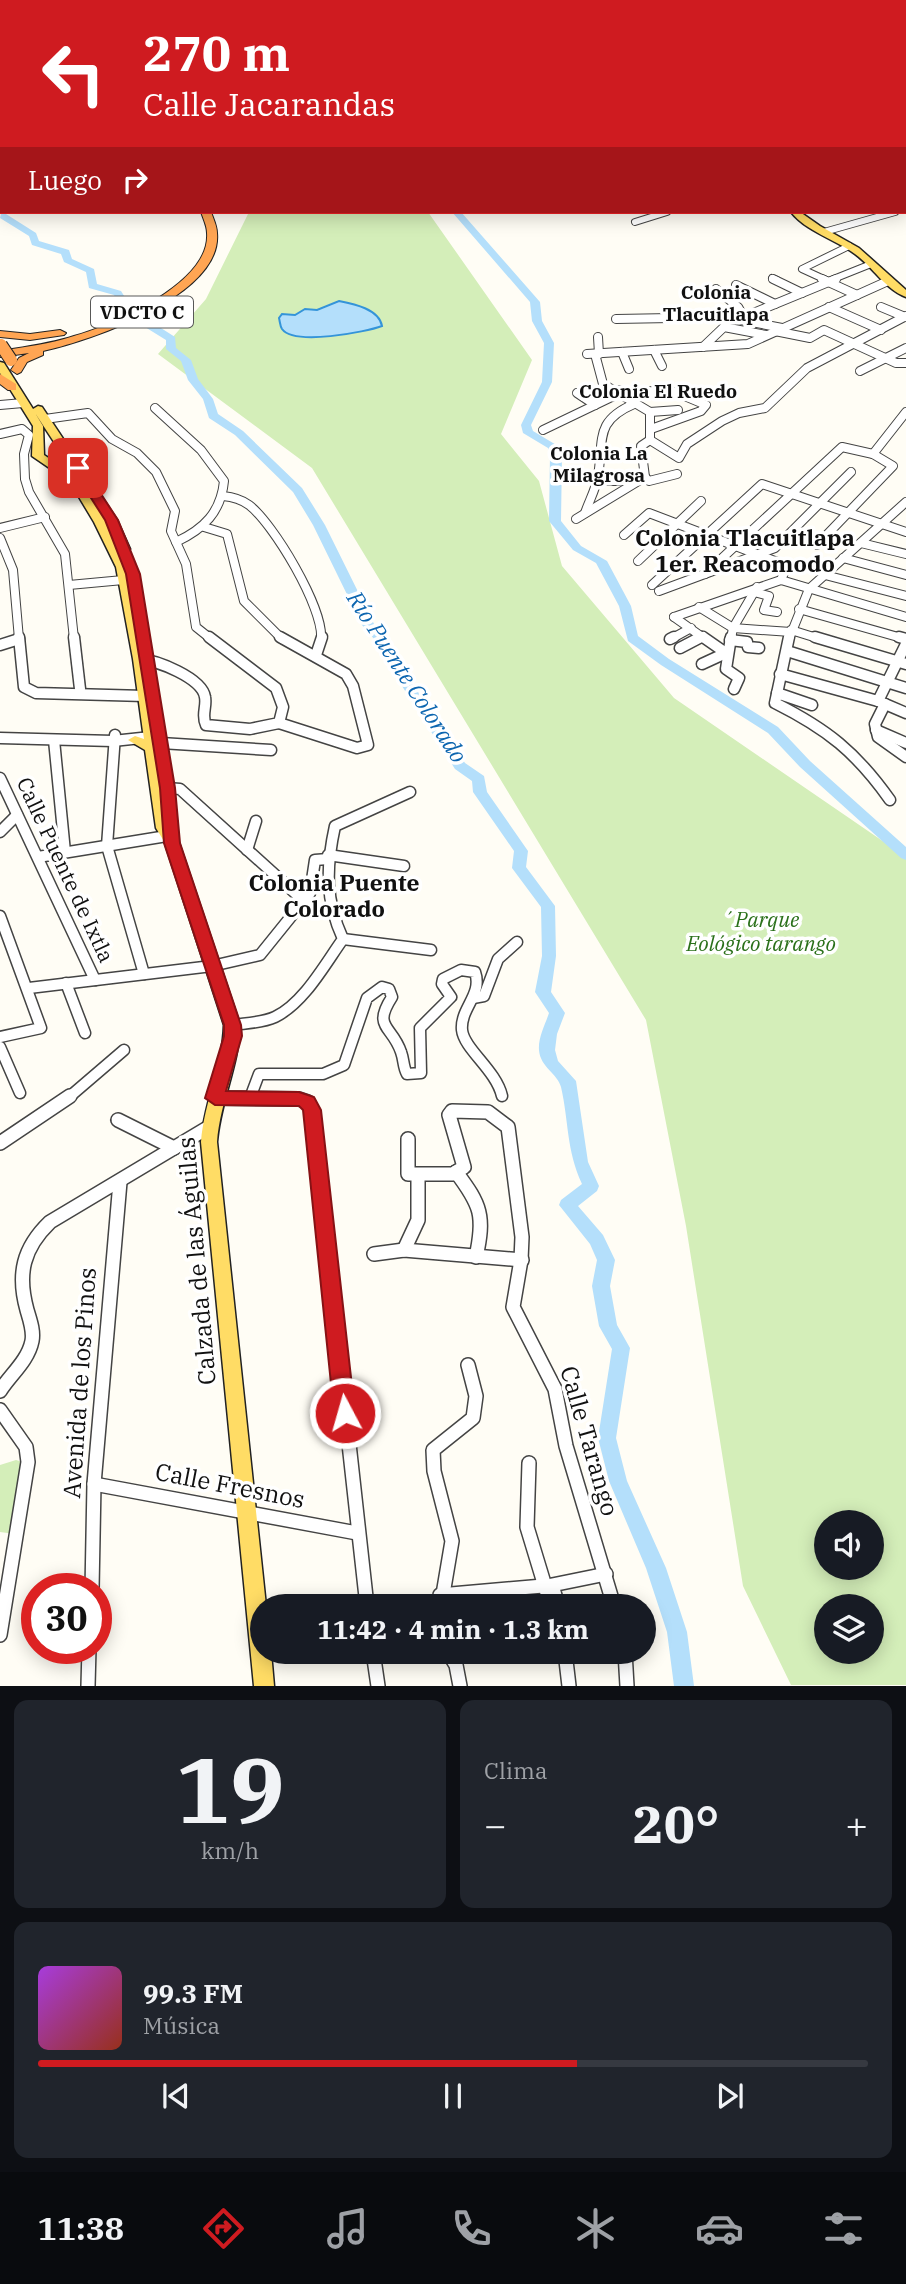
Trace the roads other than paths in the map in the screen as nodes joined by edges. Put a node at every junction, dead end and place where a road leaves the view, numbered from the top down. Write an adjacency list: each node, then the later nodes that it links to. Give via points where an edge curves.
1 (196, 214): 10 (highway, via 202,231)
2 (207, 214): 10 (highway, VDCTO C, via 211,244)
3 (659, 214): 6 (street)
4 (798, 214): 7 (main road)
5 (888, 214): 7 (street)
6 (636, 223)
7 (824, 232): 8 (main road)
8 (849, 246): 9 (main road); 13 (street, via 803,267)
9 (871, 264): 12 (main road); 13 (street)
10 (196, 265): 29 (highway, VDCTO C, via 154,299); 29 (highway, VDCTO C, via 159,306 123,328)
11 (772, 278): 16 (street)
12 (888, 281): 17 (main road); 18 (street)
13 (827, 282): 16 (street); 18 (street)
14 (736, 285): 19 (street)
15 (716, 289): 23 (street)
16 (802, 293): 19 (street)
17 (905, 293)
18 (857, 295): 20 (street)
19 (775, 304): 23 (street)
20 (829, 307): 25 (street); 26 (street)
21 (881, 307): 22 (street)
22 (905, 317): 25 (street)
23 (746, 318): 24 (street); 26 (street)
24 (616, 319)
25 (881, 330): 30 (street)
26 (774, 332): 30 (street, via 810,338 824,330); 31 (street, via 748,344); 31 (street, via 724,327)
27 (598, 337): 35 (street)
28 (628, 338): 34 (street)
29 (68, 339): 36 (highway, VDCTO C); 36 (highway, via 41,353); 36 (highway, via 30,337)
30 (856, 343): 37 (street); 56 (street, via 807,368 768,406 739,413 687,444 679,458)
31 (703, 347): 33 (street)
32 (906, 348): 37 (street)
33 (654, 350): 34 (street); 39 (street)
34 (626, 352): 35 (street); 40 (street)
35 (594, 354): 43 (street)
36 (4, 358): 42 (highway); 42 (highway)
37 (886, 358): 38 (street); 41 (street)
38 (905, 363)
39 (662, 366)
40 (628, 369)
41 (860, 371)
42 (18, 386): 47 (main road, Calzada de las Águilas)
43 (610, 389): 45 (street); 48 (street); 56 (street, via 675,393 704,403 704,408)
44 (577, 393): 48 (street)
45 (634, 404): 51 (street); 66 (street, via 612,415 599,436)
46 (0, 405): 47 (street)
47 (28, 405): 53 (main road, Calzada de las Águilas); 58 (main road, Calzada de las Águilas, via 40,431)
48 (595, 405): 54 (street)
49 (155, 408): 65 (street, via 201,450)
50 (678, 410): 51 (street)
51 (650, 412): 56 (street)
52 (906, 412): 59 (street, via 890,428 883,447)
53 (45, 419): 57 (main road, Calzada de las Águilas); 85 (street, via 88,413 112,439 137,453 156,472 173,502 171,531)
54 (543, 430)
55 (0, 433): 75 (street, via 27,430 25,479)
56 (650, 435): 64 (street, via 641,446)
57 (56, 437): 58 (main road); 60 (main road, Calzada de las Águilas)
58 (37, 439): 62 (main road, Calzada de las Águilas, via 38,456)
59 (873, 454): 67 (street, via 842,447); 74 (street, via 893,466)
60 (78, 468): 62 (main road); 96 (main road, Calzada de las Águilas, via 111,520)
61 (851, 472): 70 (street)
62 (65, 473): 96 (main road, Calzada de las Águilas, via 100,522)
63 (677, 474): 64 (street)
64 (641, 479): 66 (street); 73 (street)
65 (224, 481): 68 (street); 72 (street, via 248,498)
66 (597, 481): 73 (street)
67 (788, 493): 70 (street); 81 (street, via 762,484); 87 (street)
68 (223, 496): 72 (street, via 239,497); 79 (street)
69 (701, 501): 77 (street)
70 (819, 504): 74 (street); 89 (street, via 782,543)
71 (904, 507): 78 (street)
72 (258, 513): 119 (street, via 321,623)
73 (585, 513): 76 (street)
74 (850, 514): 78 (street); 88 (street)
75 (45, 517): 80 (street); 98 (street, via 62,544)
76 (576, 519)
77 (677, 523): 81 (street); 83 (street, via 649,513); 92 (street)
78 (882, 524): 82 (street); 86 (street)
79 (204, 527): 85 (street); 119 (street, via 227,534 237,582 251,611 281,638)
80 (0, 528)
81 (705, 533): 87 (street); 93 (street, via 655,588)
82 (906, 533)
83 (624, 535)
84 (0, 538): 110 (street, via 13,570)
85 (176, 542): 134 (street, via 186,564 196,627 276,688 283,707)
86 (861, 543): 90 (street); 91 (street)
87 (734, 545): 89 (street); 93 (street)
88 (817, 545)
89 (757, 554): 93 (street); 97 (street, via 780,563 784,573)
90 (906, 554)
91 (843, 558): 94 (street); 95 (street)
92 (638, 561)
93 (705, 574)
94 (825, 575): 99 (street); 101 (street)
95 (906, 575)
96 (129, 577): 98 (street); 120 (main road, Calzada de las Águilas)
97 (780, 580): 99 (street); 100 (street)
98 (69, 583): 126 (street)
99 (809, 589): 103 (street); 105 (street)
100 (755, 590): 102 (street); 104 (street, via 769,596 764,610); 107 (street)
101 (906, 596)
102 (699, 607): 106 (street, via 674,617); 107 (street)
103 (799, 609): 108 (street); 113 (street)
104 (777, 612)
105 (906, 617)
106 (691, 628): 109 (street); 111 (street)
107 (733, 628): 108 (street); 112 (street)
108 (791, 631): 117 (street); 121 (street)
109 (703, 636): 116 (street); 118 (street)
110 (19, 639): 114 (street); 125 (street)
111 (670, 639)
112 (730, 640): 115 (street); 118 (street)
113 (906, 641): 121 (street)
114 (0, 645)
115 (759, 648)
116 (680, 649)
117 (788, 651): 123 (street); 124 (street)
118 (727, 653): 122 (street); 128 (street, via 726,669 739,678)
119 (316, 655): 134 (street, via 346,674 353,686 359,717 369,734 368,745 358,748)
120 (144, 659): 129 (main road, Calzada de las Águilas); 134 (street, via 178,672 203,690 206,725 250,729); 137 (main road, Calzada de las Águilas)
121 (902, 662): 124 (street)
122 (702, 664)
123 (780, 674): 130 (street); 131 (street)
124 (885, 680): 127 (street); 131 (street)
125 (24, 687): 126 (street); 129 (street, via 36,693)
126 (80, 688): 129 (street)
127 (906, 688)
128 (734, 689)
129 (144, 693): 137 (main road, Calzada de las Águilas)
130 (776, 693): 132 (street); 147 (street, via 775,703 824,727 846,744)
131 (881, 702): 133 (street); 135 (street)
132 (812, 705)
133 (906, 713)
134 (279, 723)
135 (876, 730): 141 (street); 143 (street, via 884,744)
136 (0, 736): 138 (street); 139 (street)
137 (156, 737): 138 (street); 140 (main road); 142 (street); 145 (main road, Calzada de las Águilas); 151 (main road, Calzada de las Águilas)
138 (114, 738): 139 (street); 140 (street); 152 (street)
139 (54, 740): 154 (street)
140 (135, 740)
141 (906, 743)
142 (271, 750)
143 (906, 757)
144 (0, 778): 148 (street, Calle Puente de Ixtla)
145 (167, 788): 151 (main road, Calzada de las Águilas); 153 (street, via 180,789)
146 (410, 792): 155 (street, via 335,827)
147 (890, 800)
148 (17, 815): 150 (street); 156 (street, Calle Puente de Ixtla)
149 (256, 821): 153 (street)
150 (0, 832)
151 (170, 838): 152 (street); 163 (main road, Calzada de las Águilas)
152 (107, 846): 154 (street); 164 (street)
153 (247, 850): 158 (street)
154 (65, 852): 156 (street)
155 (328, 857): 157 (street); 158 (street, via 315,860 313,887); 160 (street, via 329,911)
156 (38, 858): 165 (street, Calle Puente de Ixtla)
157 (404, 866)
158 (304, 901): 163 (street, via 260,955)
159 (0, 916): 167 (street)
160 (343, 939): 162 (street); 169 (street, via 284,1011)
161 (517, 942): 168 (street, via 497,956 489,988 484,996)
162 (431, 950)
163 (212, 966): 164 (street); 169 (main road, Calzada de las Águilas)
164 (144, 974): 165 (street)
165 (95, 980): 166 (street)
166 (66, 983): 167 (street); 170 (street)
167 (29, 988): 171 (street, via 39,1029)
168 (474, 998): 175 (street, via 461,1029 497,1077); 177 (street, via 478,991 475,972 461,970 443,979 451,997 419,1028 422,1068 414,1075 403,1069 401,1052 383,1029 384,1008 392,996 389,989 375,990 367,998 344,1065 323,1074 259,1074)
169 (232, 1025): 176 (main road, Calzada de las Águilas)
170 (85, 1033)
171 (0, 1037)
172 (0, 1047): 174 (street)
173 (124, 1050): 181 (street, via 63,1102)
174 (20, 1093)
175 (502, 1096)
176 (215, 1098): 177 (street); 179 (main road, Calzada de las Águilas)
177 (250, 1098): 196 (street, via 299,1099 308,1102 312,1110)
178 (118, 1120): 182 (street)
179 (209, 1128): 182 (street); 195 (main road, Calzada de las Águilas)
180 (408, 1139): 184 (street)
181 (0, 1143)
182 (174, 1148): 185 (street)
183 (456, 1172): 184 (street); 188 (street, via 482,1208 484,1224); 189 (street, Calle Tarango, via 464,1167 464,1159 449,1115 452,1111 488,1112 508,1127)
184 (413, 1175): 186 (street, via 418,1220)
185 (120, 1182): 191 (street, via 50,1222 26,1249 21,1288 32,1341); 194 (street, Avenida de los Pinos)
186 (404, 1250): 187 (street); 188 (street)
187 (374, 1254)
188 (476, 1257): 189 (street)
189 (522, 1260): 198 (street, Calle Tarango, via 513,1307 555,1389 566,1446)
190 (468, 1365): 201 (street, via 475,1416 433,1450 437,1487 452,1531)
191 (0, 1391)
192 (0, 1410): 206 (street, via 26,1447 28,1462)
193 (528, 1464): 199 (street, via 527,1527)
194 (94, 1483): 195 (street, Calle Fresnos); 197 (street, Avenida de los Pinos)
195 (245, 1512): 196 (street, Calle Fresnos); 213 (main road, Calzada de las Águilas)
196 (357, 1533): 200 (street)
197 (92, 1573)
198 (606, 1574): 199 (street); 205 (street, Calle Tarango)
199 (548, 1585): 202 (street); 203 (street); 204 (street)
200 (365, 1594)
201 (442, 1594)
202 (487, 1594)
203 (549, 1594)
204 (552, 1594)
205 (611, 1594)
206 (0, 1635)
207 (89, 1664): 212 (street)
208 (375, 1664): 214 (street)
209 (455, 1664): 215 (street)
210 (566, 1664): 216 (street)
211 (626, 1664): 217 (street)
212 (88, 1685)
213 (264, 1685)
214 (378, 1685)
215 (460, 1685)
216 (569, 1685)
217 (627, 1685)

